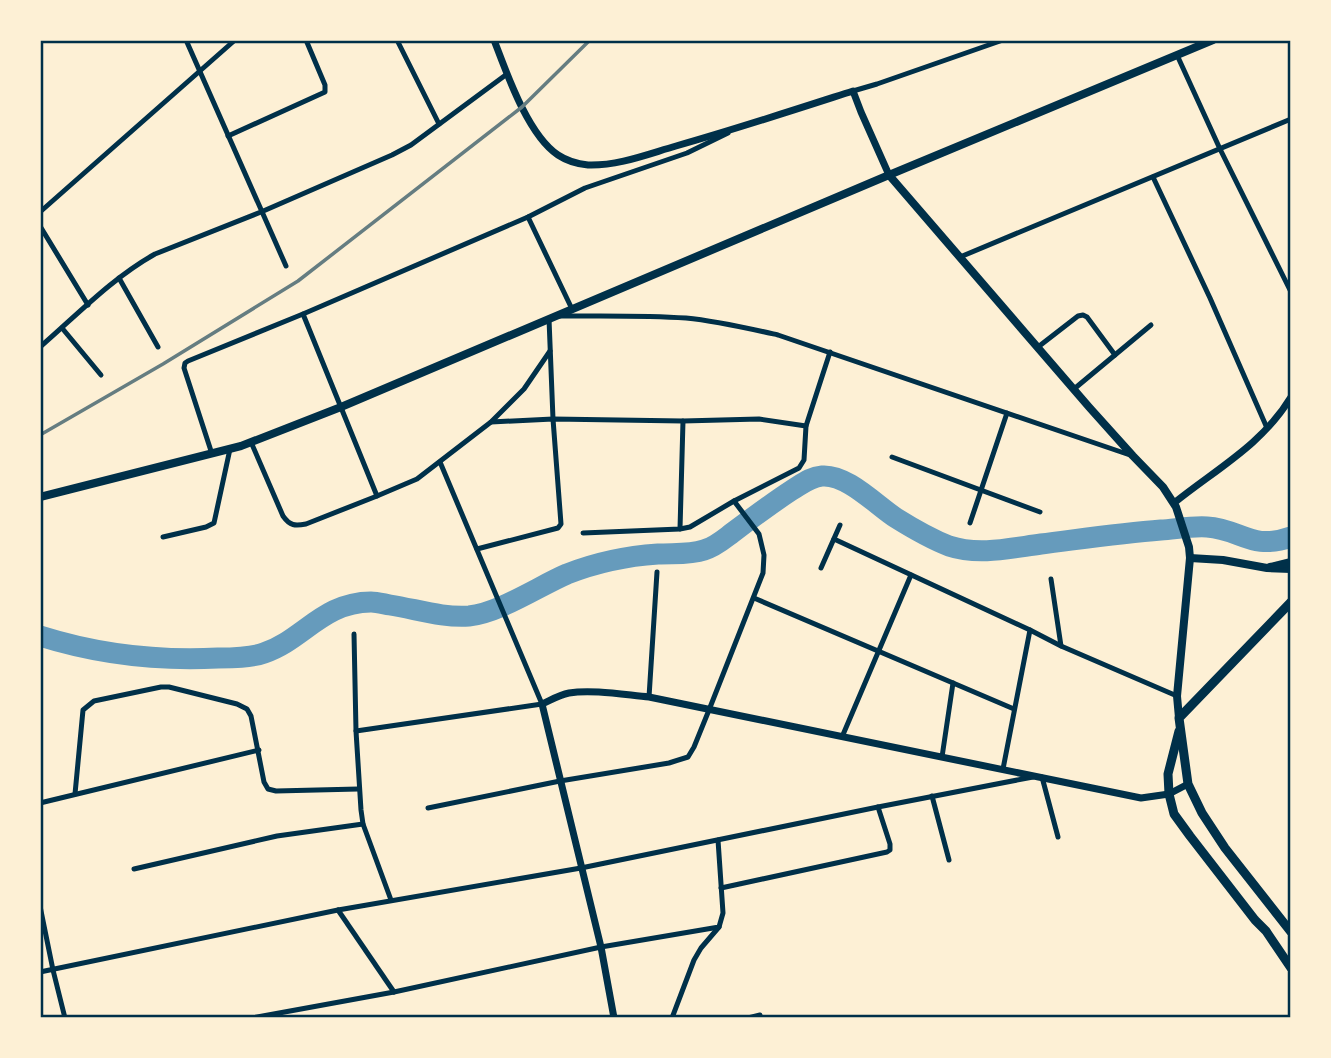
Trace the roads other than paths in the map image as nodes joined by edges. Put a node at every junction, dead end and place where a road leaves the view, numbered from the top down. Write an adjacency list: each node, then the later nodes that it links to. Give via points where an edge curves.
1 (186, 40): 9 (street)
2 (235, 40): 9 (street)
3 (306, 40): 15 (street, via 325,92)
4 (397, 40): 13 (street)
5 (494, 40): 10 (street)
6 (1003, 40): 11 (street)
7 (1213, 40): 8 (main road)
8 (1177, 55): 16 (street); 17 (main road)
9 (199, 72): 15 (street); 19 (street)
10 (508, 74): 13 (street); 14 (street, via 543,141 571,162 587,165 629,160)
11 (853, 91): 14 (street); 17 (street)
12 (1291, 119): 16 (street)
13 (439, 124): 20 (street, via 392,155)
14 (739, 128): 21 (street, via 687,153 585,187)
15 (228, 136): 20 (street)
16 (1220, 149): 18 (street); 26 (street)
17 (889, 175): 23 (main road); 28 (main road)
18 (1153, 177): 23 (street); 48 (street)
19 (40, 212)
20 (261, 212): 24 (street); 25 (street, via 155,254)
21 (528, 217): 28 (street); 29 (street)
22 (40, 226): 27 (street)
23 (960, 257): 35 (main road)
24 (286, 266)
25 (119, 278): 27 (street); 34 (street)
26 (1291, 292)
27 (88, 304): 32 (street)
28 (572, 309): 30 (main road)
29 (303, 314): 42 (street); 51 (street, via 185,363)
30 (553, 317): 36 (street); 37 (street, via 688,318 778,335); 42 (main road)
31 (1151, 325): 38 (street)
32 (62, 328): 33 (street); 39 (street)
33 (40, 347)
34 (159, 347)
35 (1038, 347): 38 (street, via 1083,315); 40 (main road)
36 (550, 351): 44 (street); 46 (street, via 524,389)
37 (830, 352): 43 (street); 47 (street)
38 (1115, 355): 40 (street)
39 (101, 375)
40 (1074, 389): 52 (main road)
41 (1291, 397): 48 (street)
42 (341, 407): 49 (main road); 56 (street)
43 (1007, 413): 52 (street); 55 (street)
44 (553, 419): 45 (street); 46 (street); 67 (street, via 560,526)
45 (683, 421): 47 (street, via 759,419); 63 (street)
46 (491, 422): 54 (street)
47 (806, 426): 58 (street, via 799,468)
48 (1268, 428): 59 (street)
49 (251, 442): 50 (main road); 56 (street, via 288,523 306,524)
50 (230, 449): 51 (main road); 65 (street, via 214,523)
51 (212, 454): 57 (main road)
52 (1133, 456): 59 (main road)
53 (892, 457): 55 (street)
54 (440, 462): 56 (street, via 417,479); 67 (street)
55 (981, 490): 60 (street); 61 (street)
56 (377, 496)
57 (40, 497)
58 (734, 501): 63 (street); 76 (street, via 759,534 764,555)
59 (1175, 505): 68 (main road)
60 (1040, 512)
61 (971, 523)
62 (840, 525): 66 (street)
63 (680, 529): 64 (street)
64 (583, 533)
65 (163, 537)
66 (834, 539): 70 (street); 74 (street)
67 (477, 549): 85 (street)
68 (1190, 558): 71 (main road); 83 (main road)
69 (1291, 562): 71 (main road)
70 (821, 568)
71 (1267, 568): 72 (main road)
72 (1291, 569)
73 (657, 572): 84 (street)
74 (911, 575): 78 (street); 81 (street)
75 (1051, 579): 80 (street)
76 (754, 598): 81 (street); 87 (street)
77 (1291, 602): 88 (main road)
78 (1030, 630): 80 (street); 86 (street)
79 (354, 634): 89 (street)
80 (1061, 646): 83 (street)
81 (877, 650): 82 (street); 90 (street)
82 (953, 683): 86 (street); 92 (street)
83 (1177, 696): 88 (main road)
84 (649, 697): 85 (street, via 568,693); 87 (street)
85 (542, 704): 89 (street); 95 (street)
86 (1014, 709): 93 (street)
87 (709, 710): 90 (street); 95 (street, via 688,757)
88 (1180, 723): 96 (main road); 99 (main road, via 1168,774)
89 (356, 731): 97 (street)
90 (842, 737): 92 (street)
91 (259, 750): 97 (street, via 268,789); 98 (street); 98 (street, via 251,716 237,704 169,687 106,697 83,710)
92 (942, 757): 93 (street)
93 (1003, 769): 94 (street)
94 (1039, 776): 99 (street, via 1141,798); 100 (street); 105 (street)
95 (560, 781): 103 (street); 109 (street)
96 (1188, 784): 99 (street); 107 (main road)
97 (358, 789): 104 (street)
98 (75, 794): 101 (street)
99 (1169, 794): 111 (main road, via 1174,814)
100 (932, 796): 102 (street); 108 (street)
101 (40, 803)
102 (878, 807): 106 (street); 112 (street, via 890,844 887,852)
103 (428, 808)
104 (363, 824): 110 (street, via 277,836); 113 (street)
105 (1058, 837)
106 (718, 841): 109 (street); 112 (street)
107 (1234, 858): 111 (main road); 115 (main road)
108 (948, 860)
109 (581, 868): 113 (street); 120 (street)
110 (134, 869)
111 (1217, 869): 117 (main road)
112 (721, 888): 118 (street)
113 (391, 900): 116 (street)
114 (40, 906): 122 (street)
115 (1271, 908): 117 (main road); 119 (main road)
116 (338, 910): 122 (street); 124 (street)
117 (1255, 920): 121 (main road)
118 (719, 927): 120 (street); 129 (street, via 694,960)
119 (1291, 932)
120 (601, 947): 124 (street); 128 (street)
121 (1291, 968)
122 (53, 970): 123 (street); 126 (street)
123 (40, 972)
124 (394, 992): 127 (street)
125 (760, 1015): 130 (street)
126 (65, 1018)
127 (252, 1018)
128 (614, 1018)
129 (672, 1018)
130 (748, 1018)

